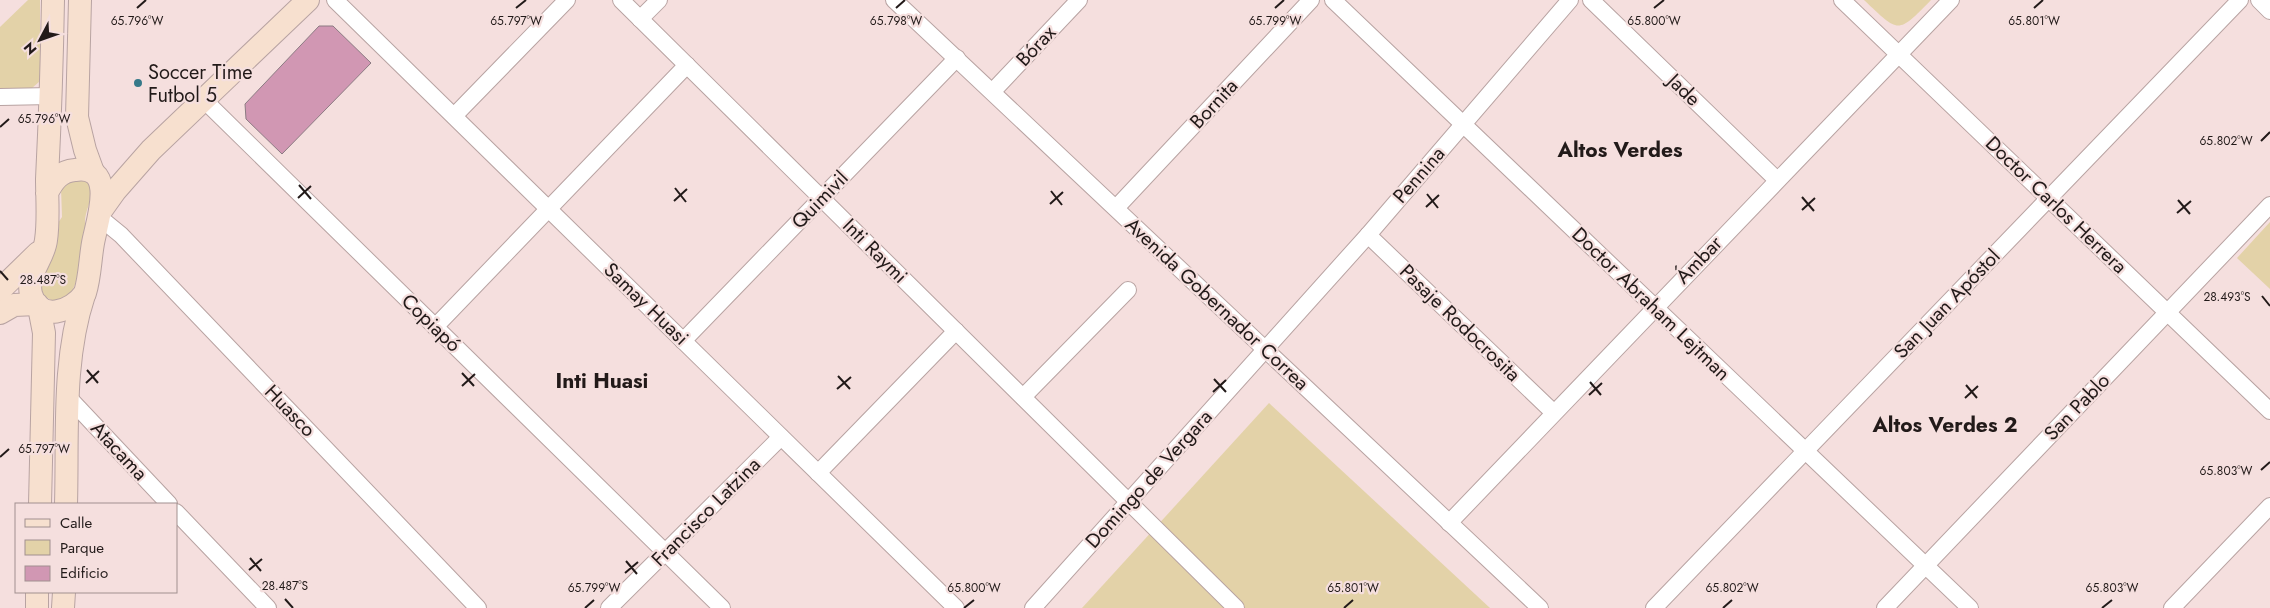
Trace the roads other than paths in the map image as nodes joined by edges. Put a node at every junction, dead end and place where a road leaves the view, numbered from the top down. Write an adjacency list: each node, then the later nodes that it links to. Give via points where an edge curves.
1 (53, 0): 24 (main road)
2 (80, 0): 30 (main road, via 77,118)
3 (308, 0): 26 (main road)
4 (336, 0): 27 (street, Samay Huasi)
5 (567, 0): 27 (street)
6 (621, 0): 19 (street, Inti Raymi)
7 (659, 0): 19 (street)
8 (894, 0): 21 (street, Avenida Gobernador Correa)
9 (1079, 0): 23 (street, Bórax)
10 (1311, 0): 36 (street, Bornita)
11 (1333, 0): 28 (street, Doctor Abraham Lejtman)
12 (1570, 0): 28 (street, Pennina)
13 (1590, 0): 31 (street, Jade)
14 (1842, 0): 20 (street, Doctor Carlos Herrera)
15 (1950, 0): 20 (street, Ámbar)
16 (2240, 0): 34 (street, San Juan Apóstol)
17 (2259, 0): 18 (street)
18 (2270, 11)
19 (640, 19): 22 (street, Inti Raymi)
20 (1899, 54): 31 (street, Ámbar); 34 (street, Doctor Carlos Herrera)
21 (957, 58): 23 (street, Avenida Gobernador Correa); 33 (street, Quimivil)
22 (687, 65): 33 (street, Inti Raymi); 37 (street)
23 (993, 91): 36 (street, Avenida Gobernador Correa)
24 (51, 96): 25 (street); 32 (main road)
25 (0, 97)
26 (205, 101): 29 (main road); 48 (street, Copiapó)
27 (454, 116): 37 (street, Samay Huasi)
28 (1462, 124): 39 (street, Pennina); 45 (street, Doctor Abraham Lejtman)
29 (151, 150): 30 (main road, via 113,170); 38 (main road)
30 (93, 172): 32 (main road, via 76,169 63,173); 38 (main road, via 101,186)
31 (1777, 180): 45 (street, Ámbar)
32 (47, 193): 40 (main road)
33 (822, 198): 49 (street, Inti Raymi); 50 (street, Quimivil)
34 (2048, 198): 46 (street, Doctor Carlos Herrera); 57 (street, San Juan Apóstol)
35 (2270, 205): 46 (street, San Pablo)
36 (1116, 208): 51 (street, Avenida Gobernador Correa)
37 (548, 209): 48 (street); 50 (street, Samay Huasi)
38 (100, 215): 43 (main road); 73 (street, Huasco)
39 (1368, 235): 51 (street, Pennina); 55 (street, Pasaje Rodocrosita)
40 (46, 242): 41 (main road); 44 (main road, via 31,280 31,294)
41 (0, 290)
42 (1128, 290): 52 (street)
43 (85, 293): 44 (main road, via 76,305 64,311 50,311); 53 (main road, via 72,343)
44 (38, 305): 47 (main road, via 14,305); 60 (main road, via 44,333)
45 (1654, 307): 55 (street, Ámbar); 57 (street, Doctor Abraham Lejtman)
46 (2168, 312): 54 (street, Doctor Carlos Herrera); 67 (street, San Pablo)
47 (0, 313)
48 (435, 327): 66 (street, Copiapó)
49 (956, 331): 52 (street, Inti Raymi); 58 (street)
50 (683, 341): 56 (street, Samay Huasi)
51 (1266, 350): 59 (street, Domingo de Vergara); 65 (street, Avenida Gobernador Correa)
52 (1023, 397): 59 (street, Inti Raymi)
53 (69, 398): 61 (main road); 62 (street, Atacama)
54 (2270, 411)
55 (1553, 412): 65 (street, Ámbar)
56 (781, 437): 58 (street, Samay Huasi); 66 (street, Francisco Latzina)
57 (1806, 452): 67 (street, Doctor Abraham Lejtman); 80 (street, San Juan Apóstol)
58 (818, 473): 76 (street, Samay Huasi)
59 (1129, 502): 77 (street, Domingo de Vergara); 78 (street, Inti Raymi)
60 (40, 503)
61 (66, 503)
62 (168, 503)
63 (2270, 506): 83 (street)
64 (178, 514): 72 (street)
65 (1449, 523): 79 (street, Avenida Gobernador Correa)
66 (666, 553): 74 (street, Francisco Latzina); 75 (street, Copiapó)
67 (1925, 566): 81 (street, San Pablo); 82 (street, Doctor Abraham Lejtman)
68 (37, 593): 70 (main road)
69 (64, 593): 71 (main road)
70 (37, 608)
71 (63, 608)
72 (268, 608)
73 (478, 608)
74 (609, 608)
75 (722, 608)
76 (956, 608)
77 (1033, 608)
78 (1236, 608)
79 (1540, 608)
80 (1654, 608)
81 (1885, 608)
82 (1970, 608)
83 (2172, 608)

